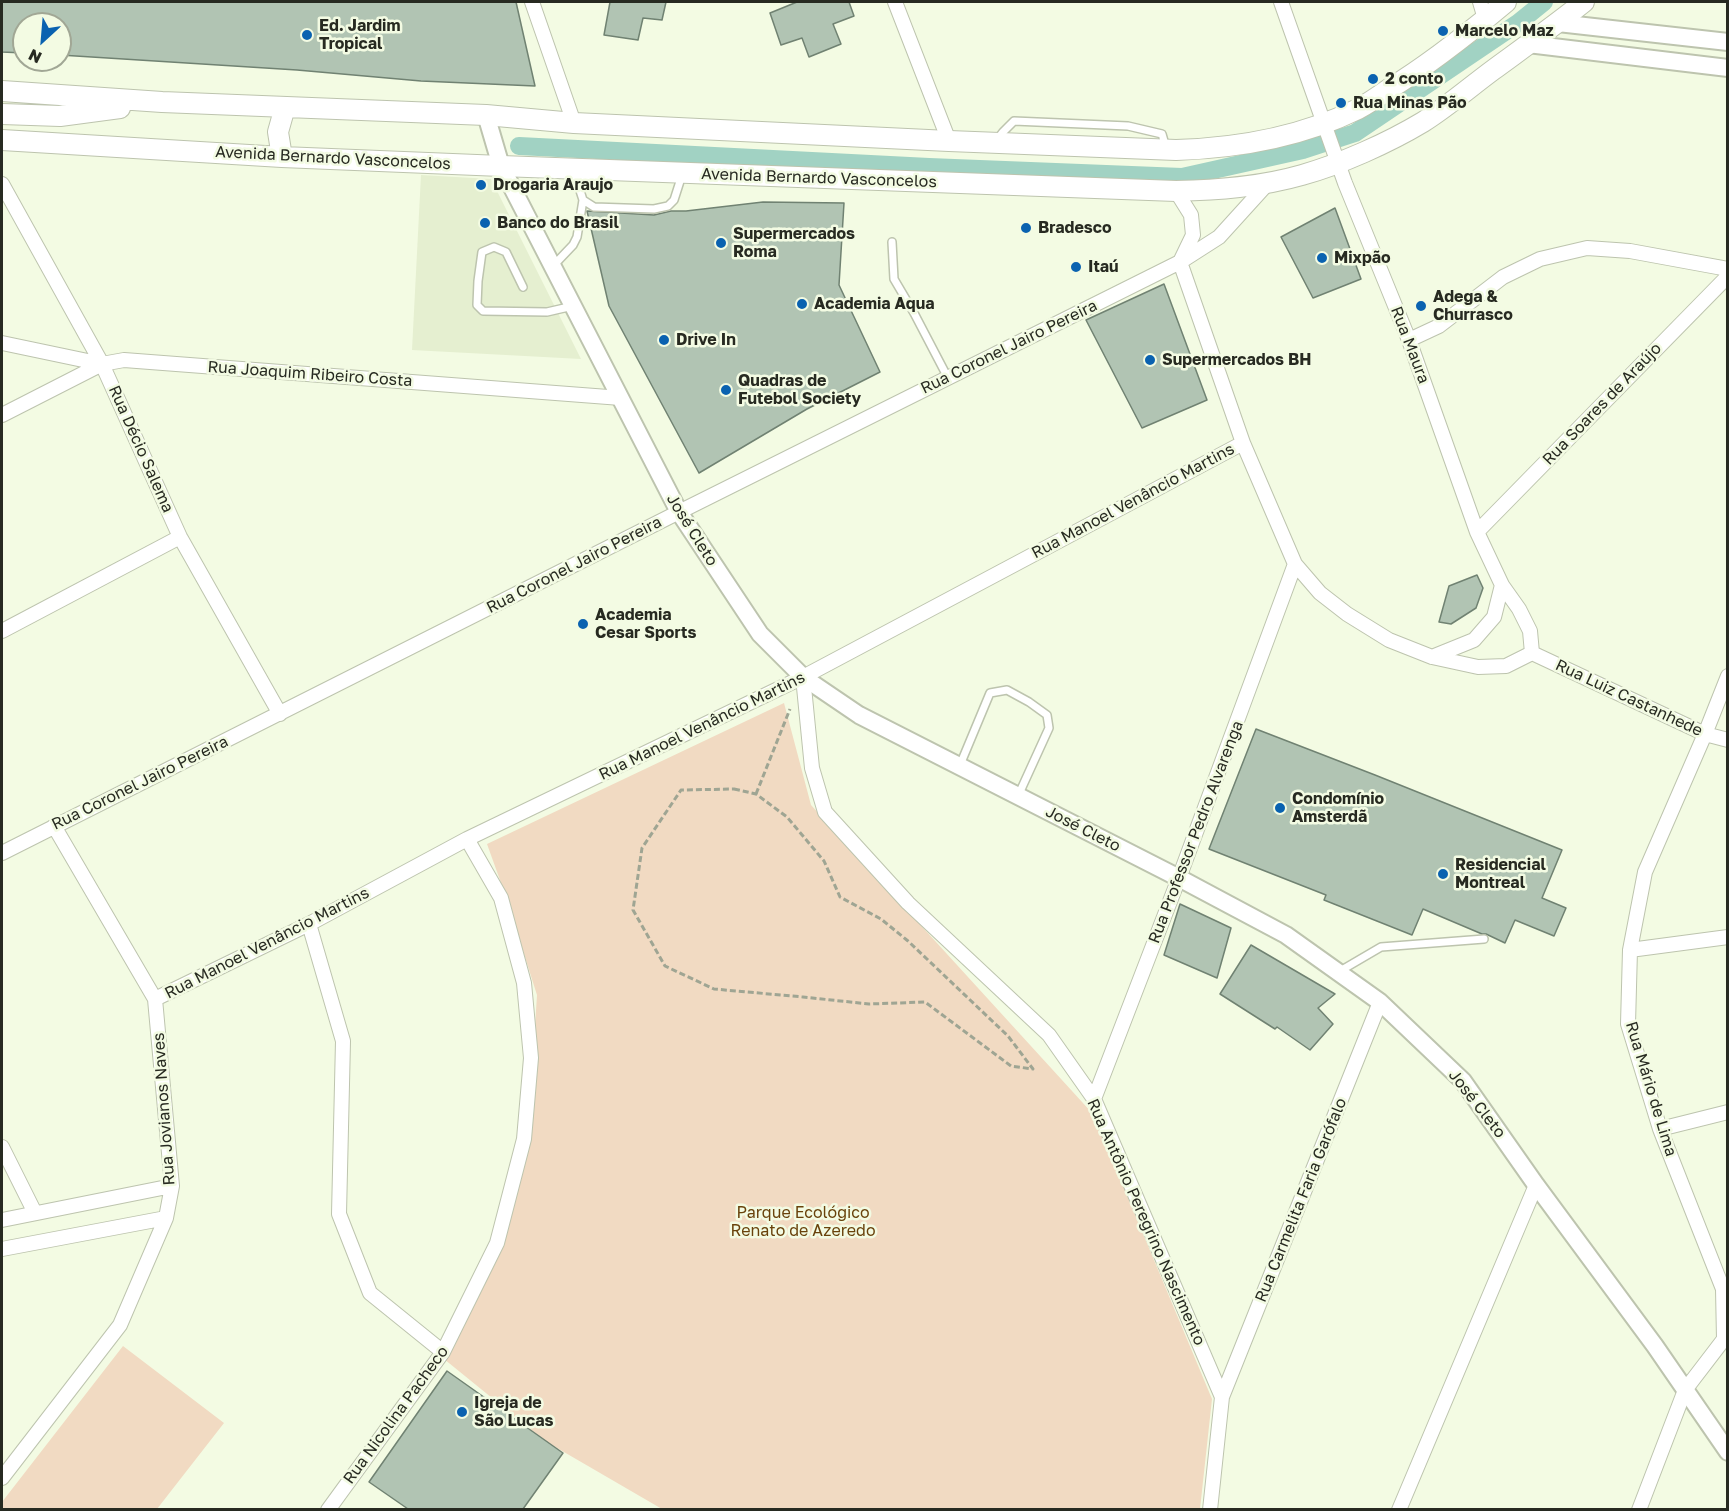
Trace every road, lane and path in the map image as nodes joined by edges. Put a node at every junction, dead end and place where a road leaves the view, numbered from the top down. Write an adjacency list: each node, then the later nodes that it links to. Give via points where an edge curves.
1 (532, 2): 16 (street)
2 (895, 2): 20 (street)
3 (1281, 2): 17 (street, Rua Maura)
4 (1506, 2): 6 (main road)
5 (1584, 2): 7 (main road, Avenida Bernardo Vasconcelos)
6 (1482, 10): 17 (main road, via 1412,75 1359,108)
7 (1558, 22): 8 (street); 9 (main road, Avenida Bernardo Vasconcelos)
8 (1728, 42)
9 (1528, 44): 10 (street); 25 (main road, Avenida Bernardo Vasconcelos, via 1423,122)
10 (1728, 68)
11 (2, 91): 12 (main road)
12 (162, 102): 13 (main road); 14 (main road, via 60,116)
13 (285, 107): 15 (main road); 24 (main road, via 278,132)
14 (2, 114)
15 (486, 116): 16 (main road); 26 (street, José Cleto)
16 (574, 123): 20 (main road)
17 (1324, 123): 23 (main road, via 1245,144); 25 (street, Rua Maura)
18 (1087, 124): 21 (lane, via 1014,121); 22 (lane); 23 (lane, via 1128,126 1162,134)
19 (2, 140): 24 (main road, Avenida Bernardo Vasconcelos)
20 (949, 141): 21 (main road)
21 (995, 143): 22 (main road)
22 (1087, 147): 23 (main road)
23 (1167, 150)
24 (282, 156): 26 (main road, Avenida Bernardo Vasconcelos)
25 (1338, 163): 29 (main road, Avenida Bernardo Vasconcelos); 41 (street, Rua Maura)
26 (501, 166): 27 (main road, Avenida Bernardo Vasconcelos); 36 (street, José Cleto)
27 (572, 169): 28 (main road, Avenida Bernardo Vasconcelos); 33 (lane)
28 (683, 173): 31 (main road, Avenida Bernardo Vasconcelos); 33 (lane, via 668,206 594,207)
29 (1268, 183): 31 (main road, Avenida Bernardo Vasconcelos); 35 (street, Rua Coronel Jairo Pereira, via 1219,237)
30 (2, 184): 32 (street, Rua Décio Salema)
31 (1176, 191): 35 (street, via 1191,215 1193,235)
32 (6, 199): 43 (street, Rua Décio Salema)
33 (583, 200): 36 (lane, via 577,237)
34 (892, 242): 44 (lane, via 894,279)
35 (1180, 262): 44 (street, Rua Coronel Jairo Pereira); 47 (street)
36 (553, 266): 40 (street, José Cleto)
37 (1728, 270): 41 (street, via 1630,251 1587,248 1540,259 1503,277 1439,326)
38 (1728, 276): 49 (street, Rua Soares de Araújo)
39 (523, 287): 40 (lane, via 506,252 494,247 482,252 477,305 483,311 547,312)
40 (573, 306): 45 (street, José Cleto)
41 (1409, 340): 49 (street, Rua Maura)
42 (2, 343): 43 (street, Rua Joaquim Ribeiro Costa)
43 (102, 364): 45 (street, Rua Joaquim Ribeiro Costa, via 124,360); 46 (street); 50 (street, Rua Décio Salema)
44 (948, 378): 48 (street, Rua Coronel Jairo Pereira)
45 (621, 398): 48 (street, José Cleto)
46 (2, 415)
47 (1243, 442): 51 (street); 57 (street, Rua Manoel Venâncio Martins)
48 (678, 512): 57 (street, José Cleto, via 760,634); 59 (street, Rua Coronel Jairo Pereira)
49 (1477, 532): 52 (street, Rua Maura)
50 (180, 537): 53 (street); 59 (street, Rua Décio Salema)
51 (1295, 564): 55 (street, via 1320,593 1347,615 1389,640); 68 (street, Rua Professor Pedro Alvarenga)
52 (1503, 585): 54 (street, via 1530,631); 55 (street, via 1494,617 1474,640)
53 (2, 631)
54 (1532, 653): 55 (street, via 1506,666 1478,667); 60 (street, Rua Luiz Castanhede)
55 (1432, 657)
56 (1728, 676): 60 (street, Rua Mário de Lima)
57 (803, 677): 62 (street, José Cleto, via 859,715); 66 (street, Rua Manoel Venâncio Martins); 76 (street, Rua Antônio Peregrino Nascimento, via 812,768 825,812 908,903 1049,1035)
58 (790, 709): 63 (path)
59 (280, 714): 65 (street, Rua Coronel Jairo Pereira)
60 (1705, 734): 61 (street, Rua Luiz Castanhede); 72 (street, Rua Mário de Lima, via 1645,872)
61 (1728, 740)
62 (960, 767): 64 (street, José Cleto); 64 (lane, via 990,693 1007,690 1047,715 1049,728)
63 (756, 794): 63 (path, via 734,789 681,790 642,848 633,910 664,966 714,989 869,1005 925,1002 1011,1066 1032,1070 1008,1036 908,941 881,919 840,897 824,861 788,817)
64 (1018, 796): 68 (street, José Cleto)
65 (54, 826): 67 (street, Rua Coronel Jairo Pereira); 74 (street, Rua Jovianos Naves)
66 (467, 839): 69 (street, Rua Manoel Venâncio Martins); 87 (street, Rua Nicolina Pacheco, via 501,898 524,983 531,1058 524,1139 497,1243)
67 (2, 853)
68 (1179, 878): 73 (street, José Cleto, via 1286,935); 76 (street, Rua Professor Pedro Alvarenga)
69 (309, 924): 74 (street, Rua Manoel Venâncio Martins); 87 (street, via 343,1041 339,1214 370,1293)
70 (1728, 937): 72 (street)
71 (1484, 939): 73 (lane, via 1381,947)
72 (1630, 950): 78 (street, Rua Mário de Lima, via 1628,1024)
73 (1338, 972): 75 (street, José Cleto)
74 (155, 999): 81 (street, Rua Jovianos Naves)
75 (1380, 1002): 80 (street, José Cleto, via 1463,1081); 89 (street, Rua Carmelita Faria Garófalo)
76 (1094, 1099): 89 (street, Rua Antônio Peregrino Nascimento)
77 (1728, 1112): 78 (street)
78 (1660, 1129): 86 (street, Rua Mário de Lima, via 1723,1288)
79 (2, 1147): 82 (street)
80 (1536, 1185): 88 (street, José Cleto); 94 (street)
81 (172, 1186): 82 (street); 83 (street, Rua Jovianos Naves)
82 (35, 1213): 84 (street)
83 (166, 1218): 85 (street); 91 (street, Rua Jovianos Naves, via 120,1325)
84 (2, 1220)
85 (2, 1250)
86 (1726, 1340): 88 (street, Rua Mário de Lima)
87 (443, 1352): 92 (street, Rua Nicolina Pacheco)
88 (1685, 1390): 90 (street, José Cleto); 95 (street, Rua Mário de Lima)
89 (1222, 1397): 93 (street, Rua Antônio Peregrino Nascimento)
90 (1728, 1452)
91 (2, 1478)
92 (328, 1509)
93 (1210, 1509)
94 (1399, 1509)
95 (1639, 1509)

